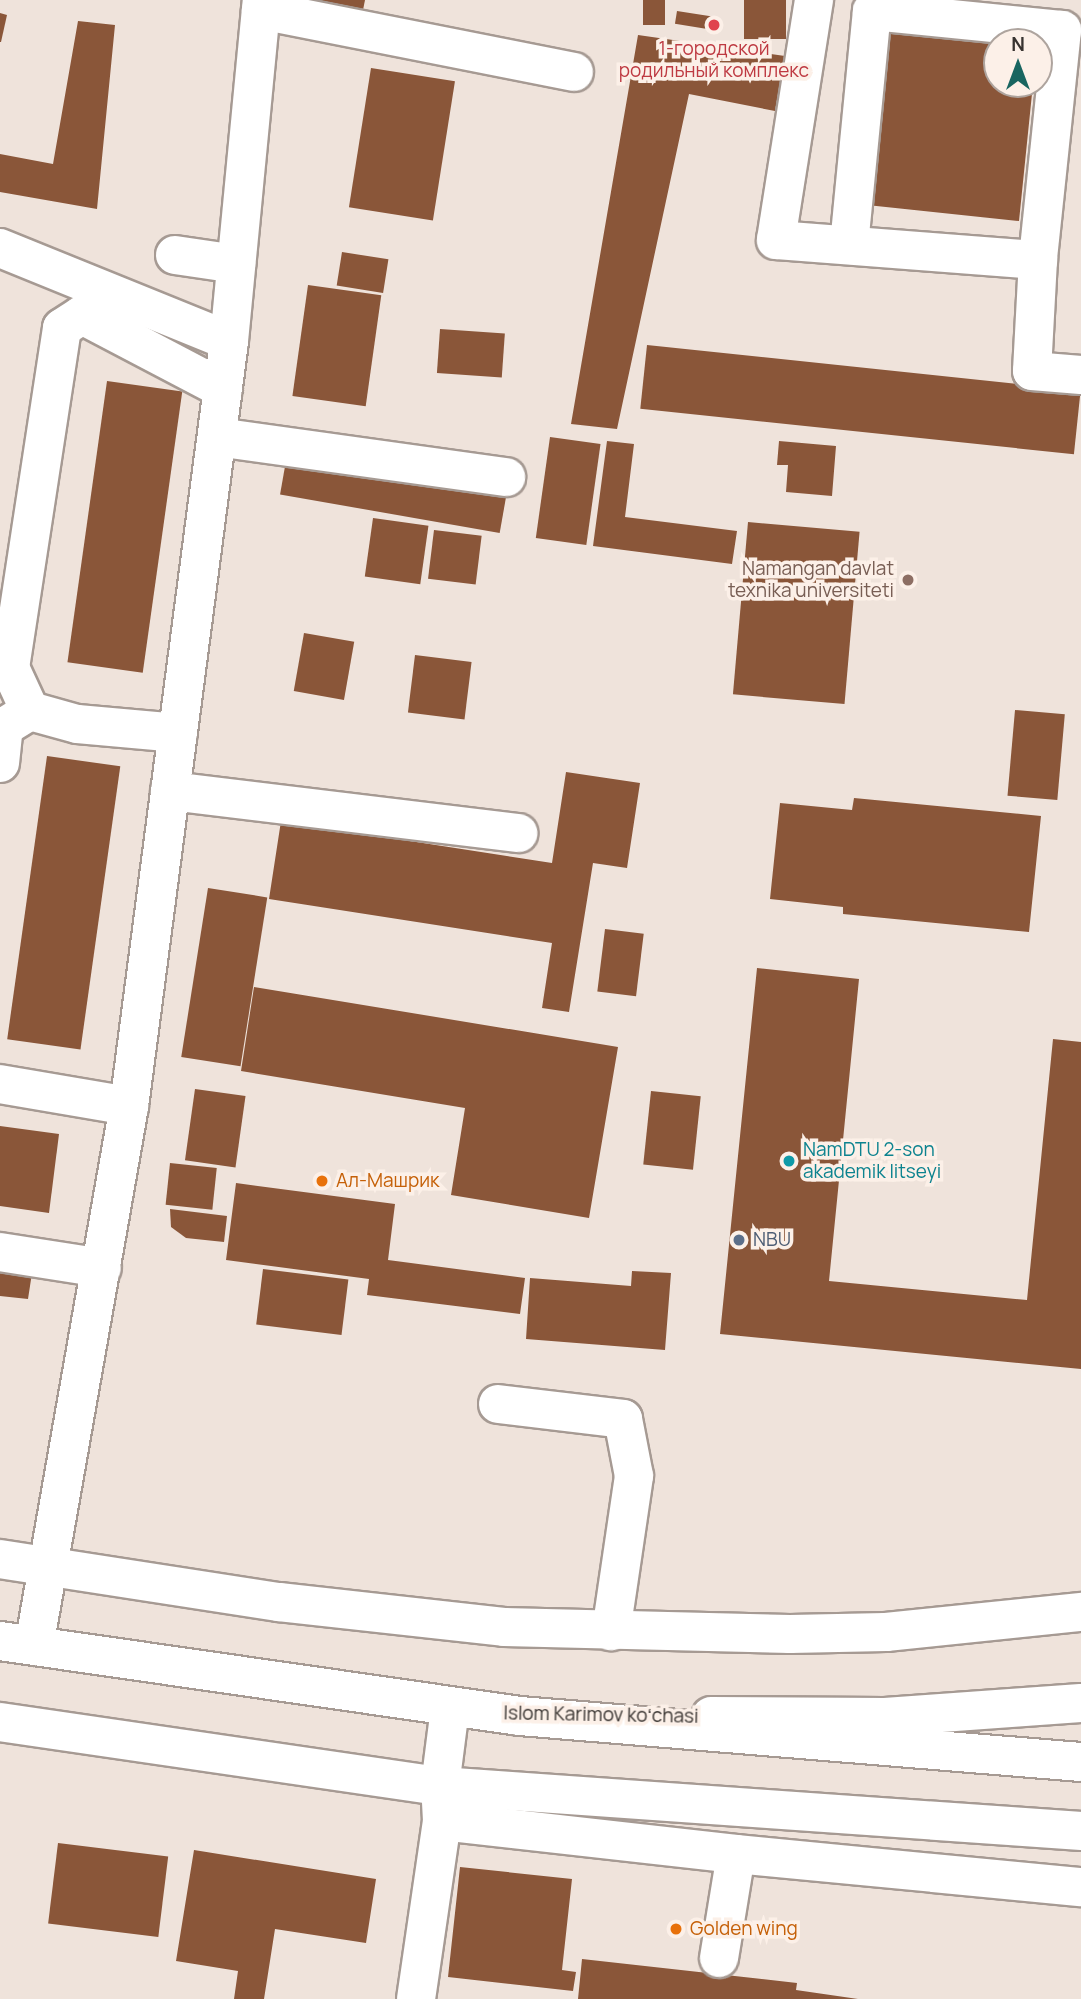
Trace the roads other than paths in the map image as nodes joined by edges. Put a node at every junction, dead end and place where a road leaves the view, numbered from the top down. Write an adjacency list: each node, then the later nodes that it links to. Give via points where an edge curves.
1 (814, 0): 4 (main road, via 776,240)
2 (262, 5): 3 (main road); 8 (main road)
3 (575, 72)
4 (849, 246): 7 (main road); 7 (main road, via 872,11 1062,30)
5 (0, 248): 9 (main road)
6 (175, 255): 8 (main road)
7 (1038, 260): 10 (main road, via 1032,370)
8 (236, 264): 9 (main road)
9 (229, 341): 11 (main road)
10 (1081, 375)
11 (223, 389): 12 (main road); 14 (main road, via 82,316 62,328 10,668)
12 (218, 437): 13 (main road); 15 (main road)
13 (506, 478)
14 (30, 712): 15 (main road, via 76,724); 16 (main road, via 4,727)
15 (178, 733): 17 (main road)
16 (0, 763)
17 (170, 791): 18 (main road); 20 (main road)
18 (518, 833)
19 (0, 1084): 20 (main road)
20 (129, 1106): 22 (main road)
21 (0, 1252): 22 (main road)
22 (102, 1268): 25 (main road)
23 (498, 1404): 27 (main road, via 623,1419 634,1476)
24 (0, 1559): 25 (main road)
25 (48, 1567): 27 (main road, via 279,1602 504,1627); 28 (main road)
26 (1081, 1612): 27 (main road, via 886,1632)
27 (611, 1631)
28 (17, 1644): 30 (main road, Islom Karimov koʻchasi)
29 (1081, 1703): 31 (main road, Islom Karimov koʻchasi, via 885,1717)
30 (450, 1708): 31 (main road, Islom Karimov koʻchasi); 34 (main road)
31 (520, 1716): 33 (main road)
32 (0, 1722): 34 (main road)
33 (1081, 1762)
34 (441, 1804): 35 (main road); 36 (main road); 39 (main road)
35 (1081, 1831)
36 (736, 1854): 37 (main road); 38 (main road)
37 (1081, 1886)
38 (719, 1958)
39 (416, 1999)

